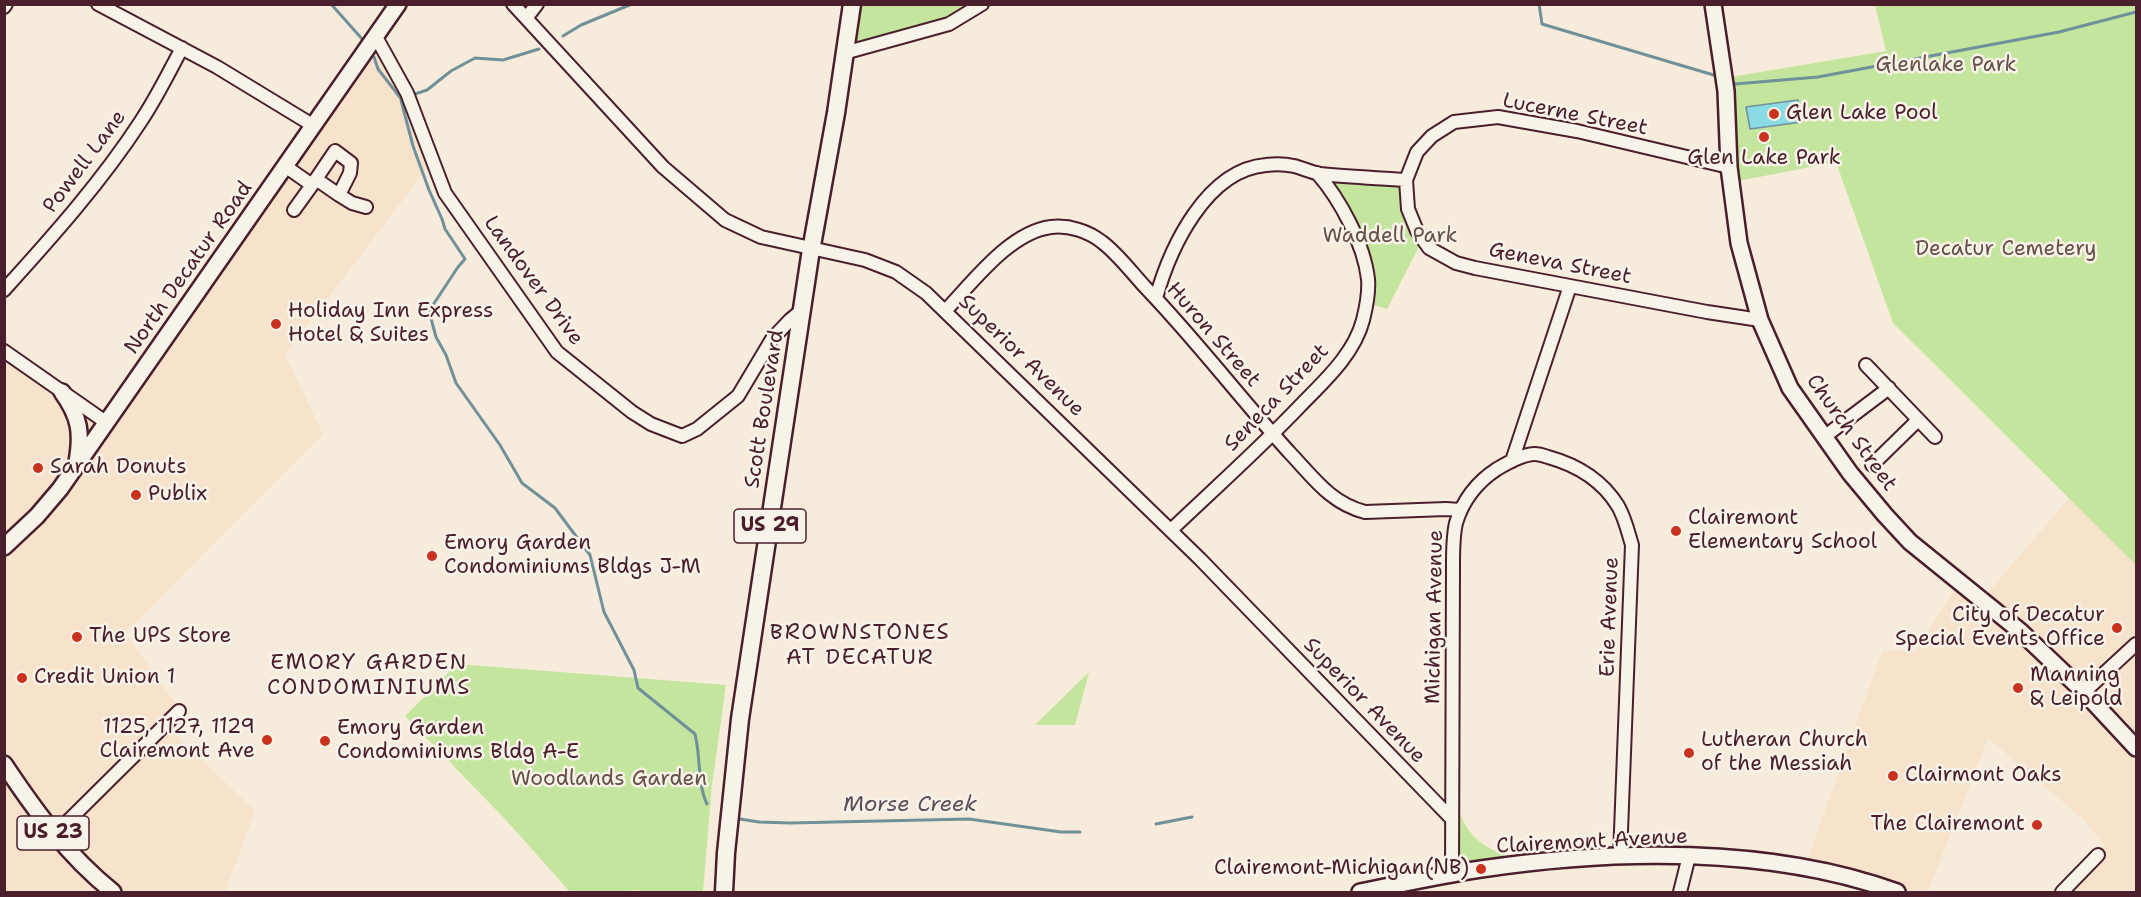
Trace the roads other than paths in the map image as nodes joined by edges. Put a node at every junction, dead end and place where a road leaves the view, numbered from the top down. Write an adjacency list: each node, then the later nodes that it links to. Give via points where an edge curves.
1 (98, 4): 10 (street)
2 (398, 4): 9 (main road, North Decatur Road)
3 (513, 4): 8 (street, Superior Avenue)
4 (537, 4): 8 (street)
5 (852, 4): 11 (highway, Scott Boulevard / US 29)
6 (982, 4): 11 (street, via 949,24)
7 (1713, 4): 14 (main road, Church Street, via 1726,91)
8 (527, 17): 21 (street, Superior Avenue, via 663,167 703,203 725,220 761,237)
9 (376, 38): 12 (main road, North Decatur Road); 25 (street, Landover Drive, via 406,93 441,185 469,227 557,352 632,412 682,436 697,429 738,396 772,339)
10 (182, 48): 12 (street); 23 (street, Powell Lane, via 124,146)
11 (844, 53): 21 (highway, Scott Boulevard / US 29)
12 (314, 126): 13 (main road, North Decatur Road)
13 (285, 166): 17 (street); 33 (main road, North Decatur Road)
14 (1729, 168): 16 (street, Lucerne Street, via 1577,131 1498,117 1454,122 1432,136 1417,152); 27 (main road, Church Street, via 1739,243)
15 (1317, 173): 16 (street); 24 (street, via 1293,166 1266,165 1247,168 1228,179 1189,221 1173,250); 34 (street, Seneca Street, via 1359,244 1368,280 1363,320 1351,348)
16 (1406, 180): 22 (street, Geneva Street, via 1408,209 1429,249 1475,268)
17 (314, 182): 18 (street); 18 (street, via 335,151 351,163); 20 (street)
18 (339, 195): 19 (street)
19 (366, 207)
20 (294, 210)
21 (811, 247): 25 (highway, Scott Boulevard / US 29); 26 (street, Superior Avenue, via 896,272)
22 (1570, 286): 27 (street, Geneva Street); 37 (street)
23 (4, 290)
24 (1156, 298): 26 (street, Huron Street, via 1102,242 1082,230 1051,227 1026,235 1005,250); 34 (street, Huron Street)
25 (802, 310): 56 (highway, Scott Boulevard / US 29, via 740,719)
26 (946, 310): 41 (street, Superior Avenue)
27 (1760, 320): 35 (main road, Church Street, via 1790,388)
28 (4, 351): 31 (street)
29 (1866, 365): 30 (street)
30 (1888, 388): 32 (street); 35 (street)
31 (62, 392): 33 (street); 39 (main road, via 79,423)
32 (1918, 420): 36 (street); 38 (street)
33 (107, 423): 39 (main road, North Decatur Road)
34 (1273, 434): 40 (street, Huron Street, via 1330,496 1353,509 1377,513); 41 (street, Seneca Street)
35 (1824, 437): 44 (main road, Church Street, via 1910,542 2020,632)
36 (1935, 437)
37 (1512, 461): 40 (street, Michigan Avenue, via 1481,481); 51 (street, Erie Avenue, via 1535,454 1567,462 1592,477 1618,506 1632,545)
38 (1872, 465)
39 (76, 466): 42 (main road, North Decatur Road, via 43,510)
40 (1461, 510): 48 (street, Michigan Avenue, via 1454,537)
41 (1171, 531): 48 (street, Superior Avenue)
42 (4, 547)
43 (2136, 644): 44 (street)
44 (2085, 692): 46 (main road, Church Street)
45 (178, 711): 49 (street)
46 (2136, 748)
47 (4, 764): 49 (main road, US 23)
48 (1451, 818): 53 (street, Michigan Avenue)
49 (54, 834): 55 (main road, US 23, via 83,867)
50 (2098, 855): 60 (street)
51 (1620, 856): 52 (main road, Clairemont Avenue); 53 (main road, Clairemont Avenue)
52 (1689, 856): 58 (street); 59 (main road, Clairemont Avenue, via 1797,866)
53 (1452, 874): 54 (main road, Clairemont Avenue)
54 (1415, 887): 57 (main road, Clairemont Avenue)
55 (113, 892)
56 (724, 892)
57 (1360, 892)
58 (1680, 892)
59 (1897, 892)
60 (2062, 892)

